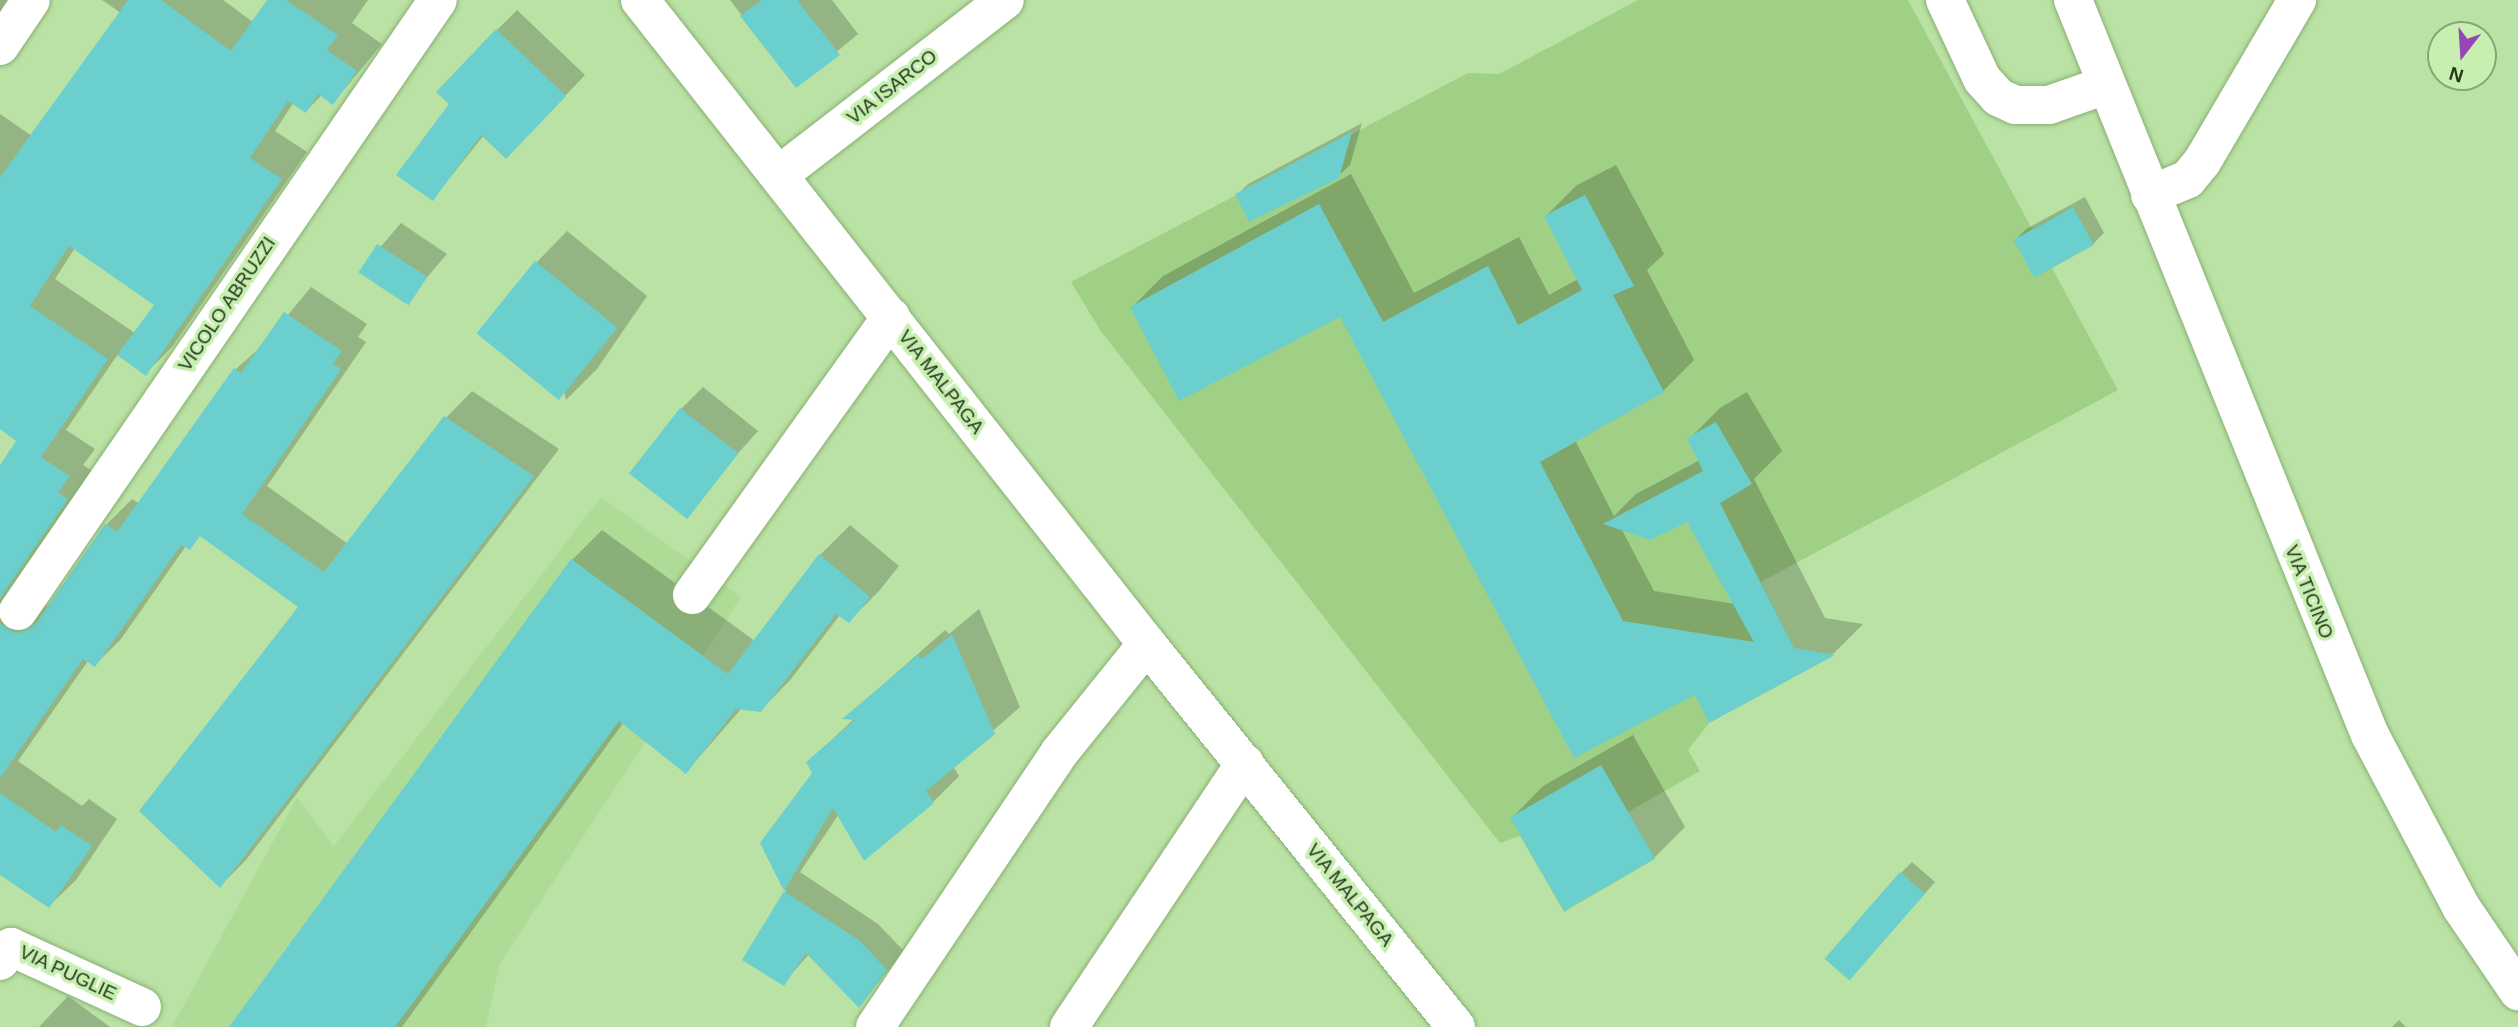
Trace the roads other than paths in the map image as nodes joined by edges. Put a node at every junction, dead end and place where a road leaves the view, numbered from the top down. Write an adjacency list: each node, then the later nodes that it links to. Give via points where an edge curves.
1 (31, 0): 8 (street)
2 (438, 0): 14 (street, VICOLO ABRUZZI)
3 (640, 0): 10 (street, VIA MALPAGA)
4 (1004, 0): 10 (street, VIA ISARCO)
5 (1945, 0): 9 (street, via 1982,79 1998,97 2015,105 2049,104)
6 (2073, 0): 9 (street, VIA TICINO)
7 (2297, 0): 11 (street, via 2202,162 2188,179)
8 (0, 46)
9 (2106, 85): 11 (street, VIA TICINO)
10 (780, 174): 12 (street, VIA MALPAGA)
11 (2150, 195): 18 (street, VIA TICINO, via 2370,735 2430,852)
12 (891, 317): 13 (street); 15 (street, VIA MALPAGA)
13 (692, 595)
14 (18, 611)
15 (1147, 644): 16 (street, VIA MALPAGA); 20 (street, via 1059,753)
16 (1245, 762): 21 (street); 22 (street, VIA MALPAGA)
17 (4, 949): 19 (street, VIA PUGLIE)
18 (2513, 976)
19 (142, 1007)
20 (875, 1027)
21 (1069, 1027)
22 (1456, 1027)

